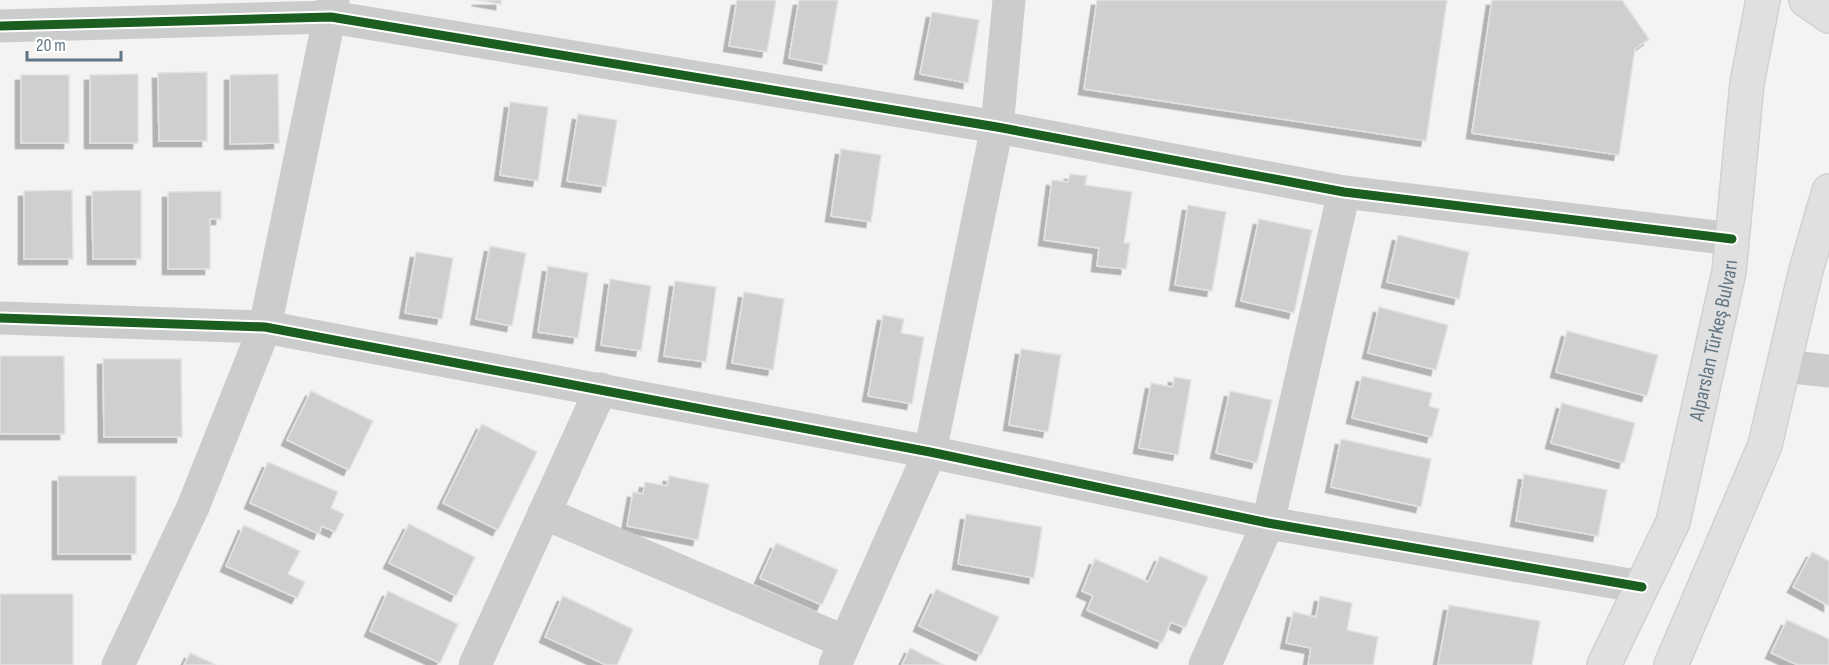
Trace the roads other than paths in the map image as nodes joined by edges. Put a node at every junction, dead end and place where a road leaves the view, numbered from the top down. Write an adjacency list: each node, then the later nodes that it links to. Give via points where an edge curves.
1 (1009, 0): 7 (street)
2 (1763, 0): 10 (main road, Alparslan Türkeş Bulvarı, via 1747,82)
3 (1806, 0): 5 (main road)
4 (332, 9): 6 (street); 7 (street); 13 (street)
5 (1829, 16)
6 (0, 26)
7 (997, 128): 9 (street); 17 (street)
8 (1829, 191): 11 (main road)
9 (1344, 192): 10 (street); 19 (street)
10 (1732, 239): 20 (main road, Alparslan Türkeş Bulvarı, via 1729,272 1673,522)
11 (1818, 260): 14 (main road)
12 (0, 318): 13 (street)
13 (265, 327): 16 (street); 22 (street, via 193,507)
14 (1784, 366): 15 (street); 26 (main road, via 1765,445)
15 (1829, 371)
16 (600, 389): 17 (street); 18 (street)
17 (930, 452): 19 (street); 21 (street)
18 (544, 513): 21 (street); 23 (street)
19 (1268, 523): 20 (street); 24 (street)
20 (1642, 587): 25 (main road, Alparslan Türkeş Bulvarı)
21 (840, 654)
22 (118, 665)
23 (475, 665)
24 (1205, 665)
25 (1604, 665)
26 (1671, 665)

